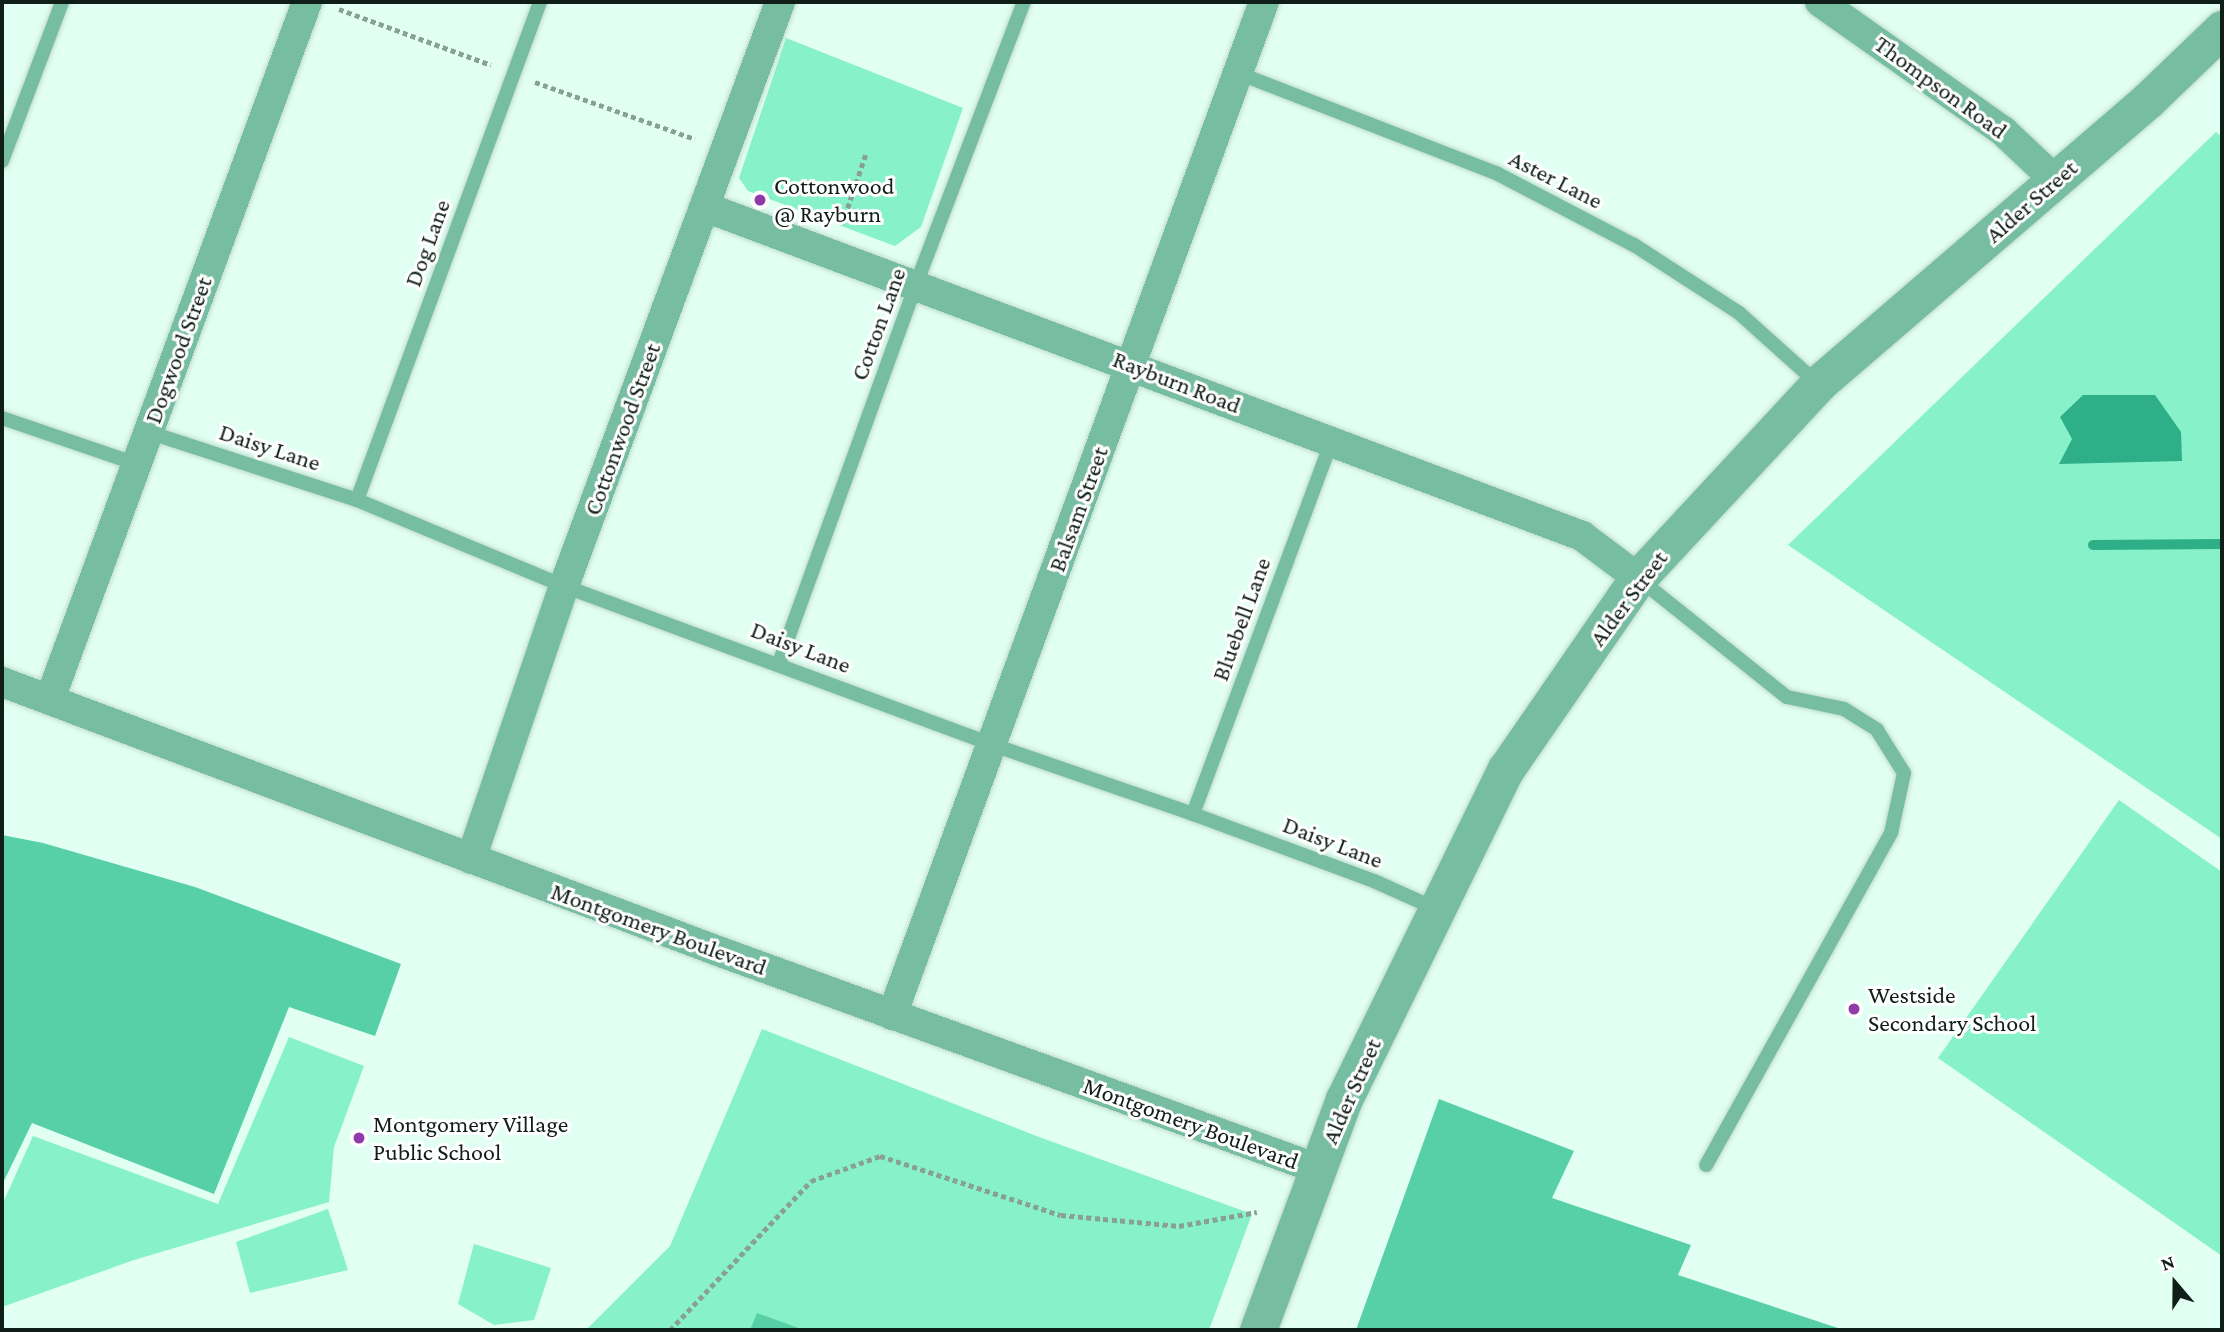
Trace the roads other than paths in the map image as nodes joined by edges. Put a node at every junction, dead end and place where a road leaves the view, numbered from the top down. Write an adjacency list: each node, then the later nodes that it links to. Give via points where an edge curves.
1 (62, 2): 10 (lane)
2 (540, 2): 20 (lane, Dog Lane)
3 (780, 2): 12 (street, Cottonwood Street)
4 (1024, 2): 13 (lane, Cotton Lane)
5 (1264, 2): 9 (street, Balsam Street)
6 (1821, 2): 11 (street, Thompson Road, via 2003,131)
7 (317, 3): 17 (street, Dogwood Street)
8 (2222, 29): 11 (street, Alder Street)
9 (1238, 73): 14 (street, Balsam Street); 15 (lane, Aster Lane, via 1496,173 1634,245 1739,313)
10 (2, 161)
11 (2056, 180): 15 (street, Alder Street)
12 (705, 207): 13 (street, Rayburn Road); 22 (street, Cottonwood Street)
13 (915, 287): 14 (street, Rayburn Road); 23 (lane, Cotton Lane)
14 (1130, 364): 18 (street, Rayburn Road); 26 (street, Balsam Street)
15 (1818, 384): 21 (street, Alder Street)
16 (2, 418): 19 (lane)
17 (148, 432): 19 (street, Dogwood Street); 20 (lane, Daisy Lane)
18 (1332, 441): 21 (street, Rayburn Road, via 1582,536); 27 (lane, Bluebell Lane)
19 (136, 464): 25 (street, Dogwood Street)
20 (357, 500): 22 (lane, Daisy Lane)
21 (1639, 578): 29 (street, Alder Street, via 1506,769); 31 (lane, via 1787,697 1844,709 1877,730 1904,773 1891,833)
22 (564, 586): 23 (lane, Daisy Lane); 28 (street, Cottonwood Street)
23 (779, 663): 26 (lane, Daisy Lane)
24 (2, 681): 25 (street, Montgomery Boulevard)
25 (50, 699): 28 (street, Montgomery Boulevard)
26 (993, 745): 27 (lane, Daisy Lane); 30 (street, Balsam Street)
27 (1193, 814): 29 (lane, Daisy Lane, via 1374,881)
28 (471, 859): 30 (street, Montgomery Boulevard)
29 (1437, 910): 32 (street, Alder Street, via 1344,1099)
30 (892, 1015): 32 (street, Montgomery Boulevard)
31 (1706, 1165)
32 (1318, 1169): 33 (street, Alder Street)
33 (1258, 1330)

